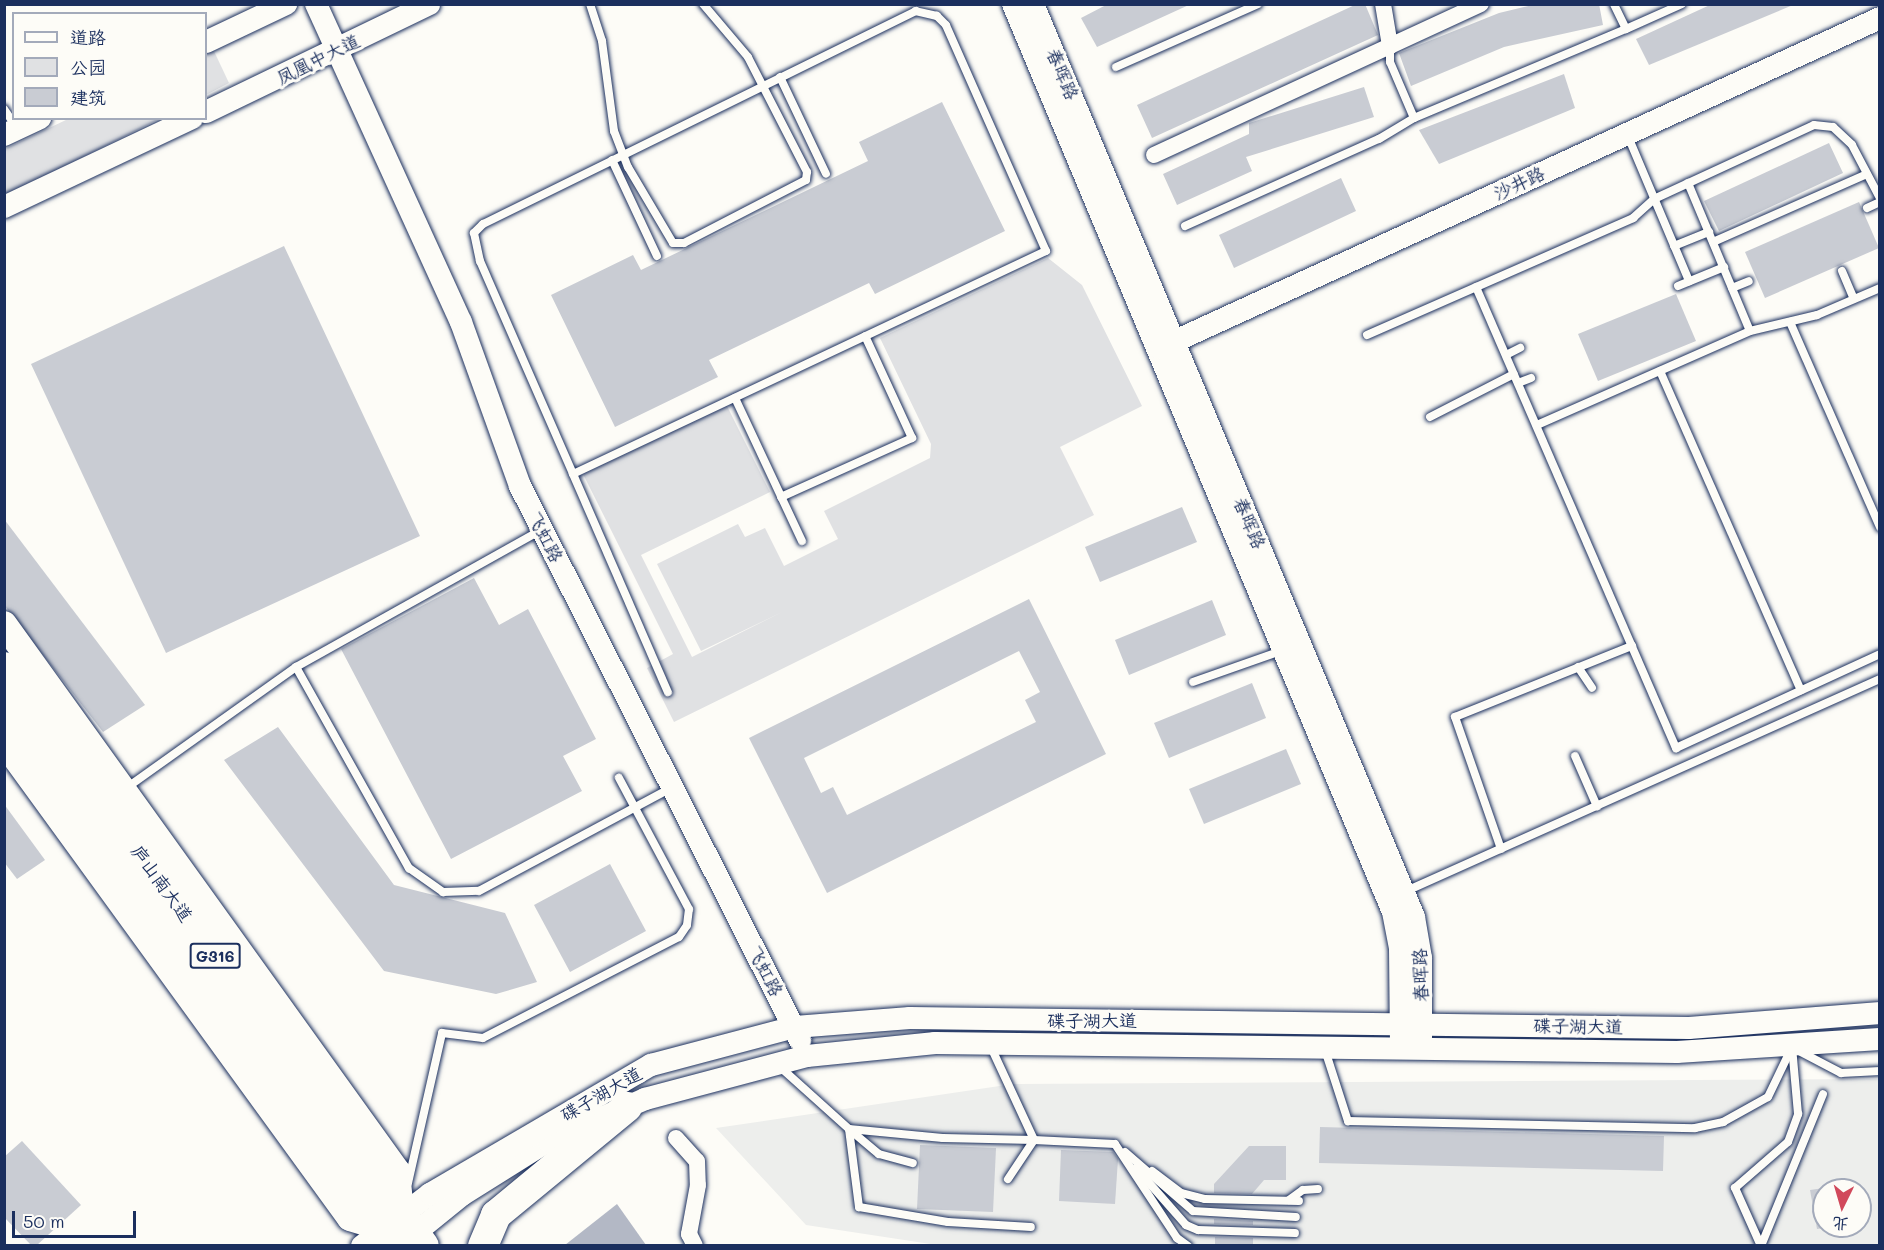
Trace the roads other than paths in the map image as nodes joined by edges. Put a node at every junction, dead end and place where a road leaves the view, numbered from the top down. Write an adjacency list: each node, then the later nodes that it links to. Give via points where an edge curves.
1 (286, 4): 15 (street)
2 (316, 4): 17 (street, 飞虹路)
3 (429, 4): 17 (street, 凤凰中大道)
4 (590, 4): 28 (lane, via 602,41 607,101)
5 (704, 4): 20 (lane, via 735,38)
6 (1013, 4): 56 (street, 春晖路)
7 (1034, 4): 56 (street, 春晖路)
8 (1258, 4): 18 (lane)
9 (1383, 4): 16 (street)
10 (1481, 4): 16 (street)
11 (1614, 4): 14 (lane)
12 (1682, 4): 14 (lane)
13 (1880, 18): 27 (street, 沙井路)
14 (1626, 29): 23 (lane)
15 (207, 42)
16 (1390, 46): 23 (lane, via 1390,62); 29 (street)
17 (338, 50): 22 (street, 凤凰中大道); 69 (street, 飞虹路, via 462,322 520,486)
18 (1116, 67)
19 (780, 77): 20 (lane); 31 (lane); 55 (lane, via 916,11 937,16 946,25 1046,251)
20 (766, 89): 28 (lane); 28 (lane, via 807,172 800,186 684,243 673,243)
21 (4, 109): 26 (lane)
22 (207, 112)
23 (1414, 118): 38 (lane, via 1379,139)
24 (36, 120): 26 (street)
25 (188, 120): 36 (street)
26 (11, 132)
27 (1626, 134): 34 (lane); 56 (street, 沙井路)
28 (623, 155): 30 (lane)
29 (1154, 155)
30 (612, 160): 42 (lane); 66 (lane, via 483,224 473,243)
31 (826, 174)
32 (1867, 174): 33 (lane, via 1852,145 1833,127 1814,125); 35 (lane); 40 (lane)
33 (1688, 183): 34 (lane); 39 (lane)
34 (1654, 199): 41 (lane); 48 (lane, via 1633,218)
35 (1880, 200): 37 (lane)
36 (4, 207)
37 (1867, 208)
38 (1185, 226)
39 (1709, 232): 40 (lane); 41 (lane)
40 (1713, 242): 43 (lane)
41 (1674, 246): 45 (lane)
42 (657, 256)
43 (1724, 267): 45 (lane); 49 (lane)
44 (1842, 271): 51 (lane)
45 (1689, 281): 47 (lane)
46 (1749, 281): 49 (lane)
47 (1678, 286)
48 (1476, 287): 54 (lane); 58 (lane)
49 (1732, 288): 53 (lane)
50 (1880, 288): 51 (lane)
51 (1854, 299): 52 (lane)
52 (1790, 322): 53 (lane); 68 (lane)
53 (1750, 331): 59 (lane)
54 (1367, 335)
55 (865, 336): 63 (lane); 67 (lane, via 912,438)
56 (1166, 345): 73 (street, 春晖路); 92 (street, 春晖路)
57 (1520, 348): 58 (lane)
58 (1506, 355): 60 (lane)
59 (1660, 371): 65 (lane); 81 (lane)
60 (1514, 374): 62 (lane); 64 (lane)
61 (1531, 378): 62 (lane)
62 (1518, 383): 65 (lane)
63 (735, 398): 66 (lane); 67 (lane)
64 (1430, 417)
65 (1537, 425): 72 (lane)
66 (573, 474): 82 (lane)
67 (782, 497): 70 (lane)
68 (1880, 527)
69 (542, 530): 77 (lane); 87 (street, 飞虹路)
70 (802, 541)
71 (4, 624): 88 (main road)
72 (1632, 645): 76 (lane); 81 (lane, via 1677,748)
73 (1284, 650): 79 (lane); 94 (street, 春晖路, via 1393,912)
74 (1880, 654): 81 (lane)
75 (4, 667): 88 (highway, 庐山南大道 / G316)
76 (1578, 667): 80 (lane); 91 (lane, via 1455,717)
77 (296, 668): 88 (lane); 90 (lane, via 409,868 443,892 479,891)
78 (1880, 679): 89 (lane)
79 (1193, 682)
80 (1593, 688)
81 (1801, 690)
82 (668, 692)
83 (4, 704): 118 (highway, 庐山南大道 / G316)
84 (4, 742): 118 (main road, via 350,1218)
85 (1575, 756): 89 (lane)
86 (619, 778): 90 (lane)
87 (673, 787): 90 (lane); 95 (street, 飞虹路)
88 (117, 799): 118 (highway, 庐山南大道 / G316)
89 (1597, 806): 91 (lane)
90 (634, 807): 118 (lane, via 689,909 687,925 679,937 483,1038 442,1033)
91 (1501, 849): 92 (lane)
92 (1404, 892): 94 (street, 春晖路, via 1414,917 1421,958)
93 (1880, 1013): 94 (street, 碟子湖大道, via 1689,1028)
94 (1411, 1024): 95 (street, 碟子湖大道, via 910,1018); 100 (street, 春晖路)
95 (795, 1027): 101 (street, 飞虹路); 118 (street, 碟子湖大道, via 651,1065)
96 (1880, 1039): 98 (street, 碟子湖大道)
97 (989, 1044): 99 (street, 碟子湖大道); 101 (street, 碟子湖大道, via 935,1043); 108 (lane)
98 (1792, 1047): 99 (lane, via 1768,1096 1723,1122 1695,1128 1348,1121); 100 (street, 碟子湖大道, via 1677,1052); 103 (lane, via 1841,1073); 122 (lane, via 1798,1114 1788,1142 1736,1188)
99 (1325, 1050): 100 (street, 碟子湖大道)
100 (1411, 1050)
101 (807, 1056): 102 (street, 碟子湖大道)
102 (777, 1063): 105 (street, 碟子湖大道); 106 (lane)
103 (1880, 1071)
104 (1823, 1094): 122 (lane)
105 (627, 1107): 118 (street, 碟子湖大道, via 548,1141); 119 (highway, via 496,1215)
106 (849, 1129): 108 (lane, via 943,1138); 110 (lane, via 879,1154); 116 (lane, via 858,1207 948,1222)
107 (676, 1138): 120 (street, via 696,1161 698,1185 689,1234)
108 (1034, 1140): 109 (lane); 111 (lane)
109 (1115, 1144): 113 (lane, via 1181,1193 1205,1199); 115 (lane, via 1193,1211); 117 (lane, via 1186,1225 1198,1230); 121 (lane, via 1177,1238)
110 (913, 1163)
111 (1008, 1179)
112 (1318, 1190): 113 (lane, via 1303,1190)
113 (1288, 1201): 114 (lane)
114 (1299, 1201)
115 (1296, 1217)
116 (1031, 1227)
117 (1295, 1233)
118 (397, 1236)
119 (483, 1245)
120 (695, 1245)
121 (1188, 1245)
122 (1761, 1245)

